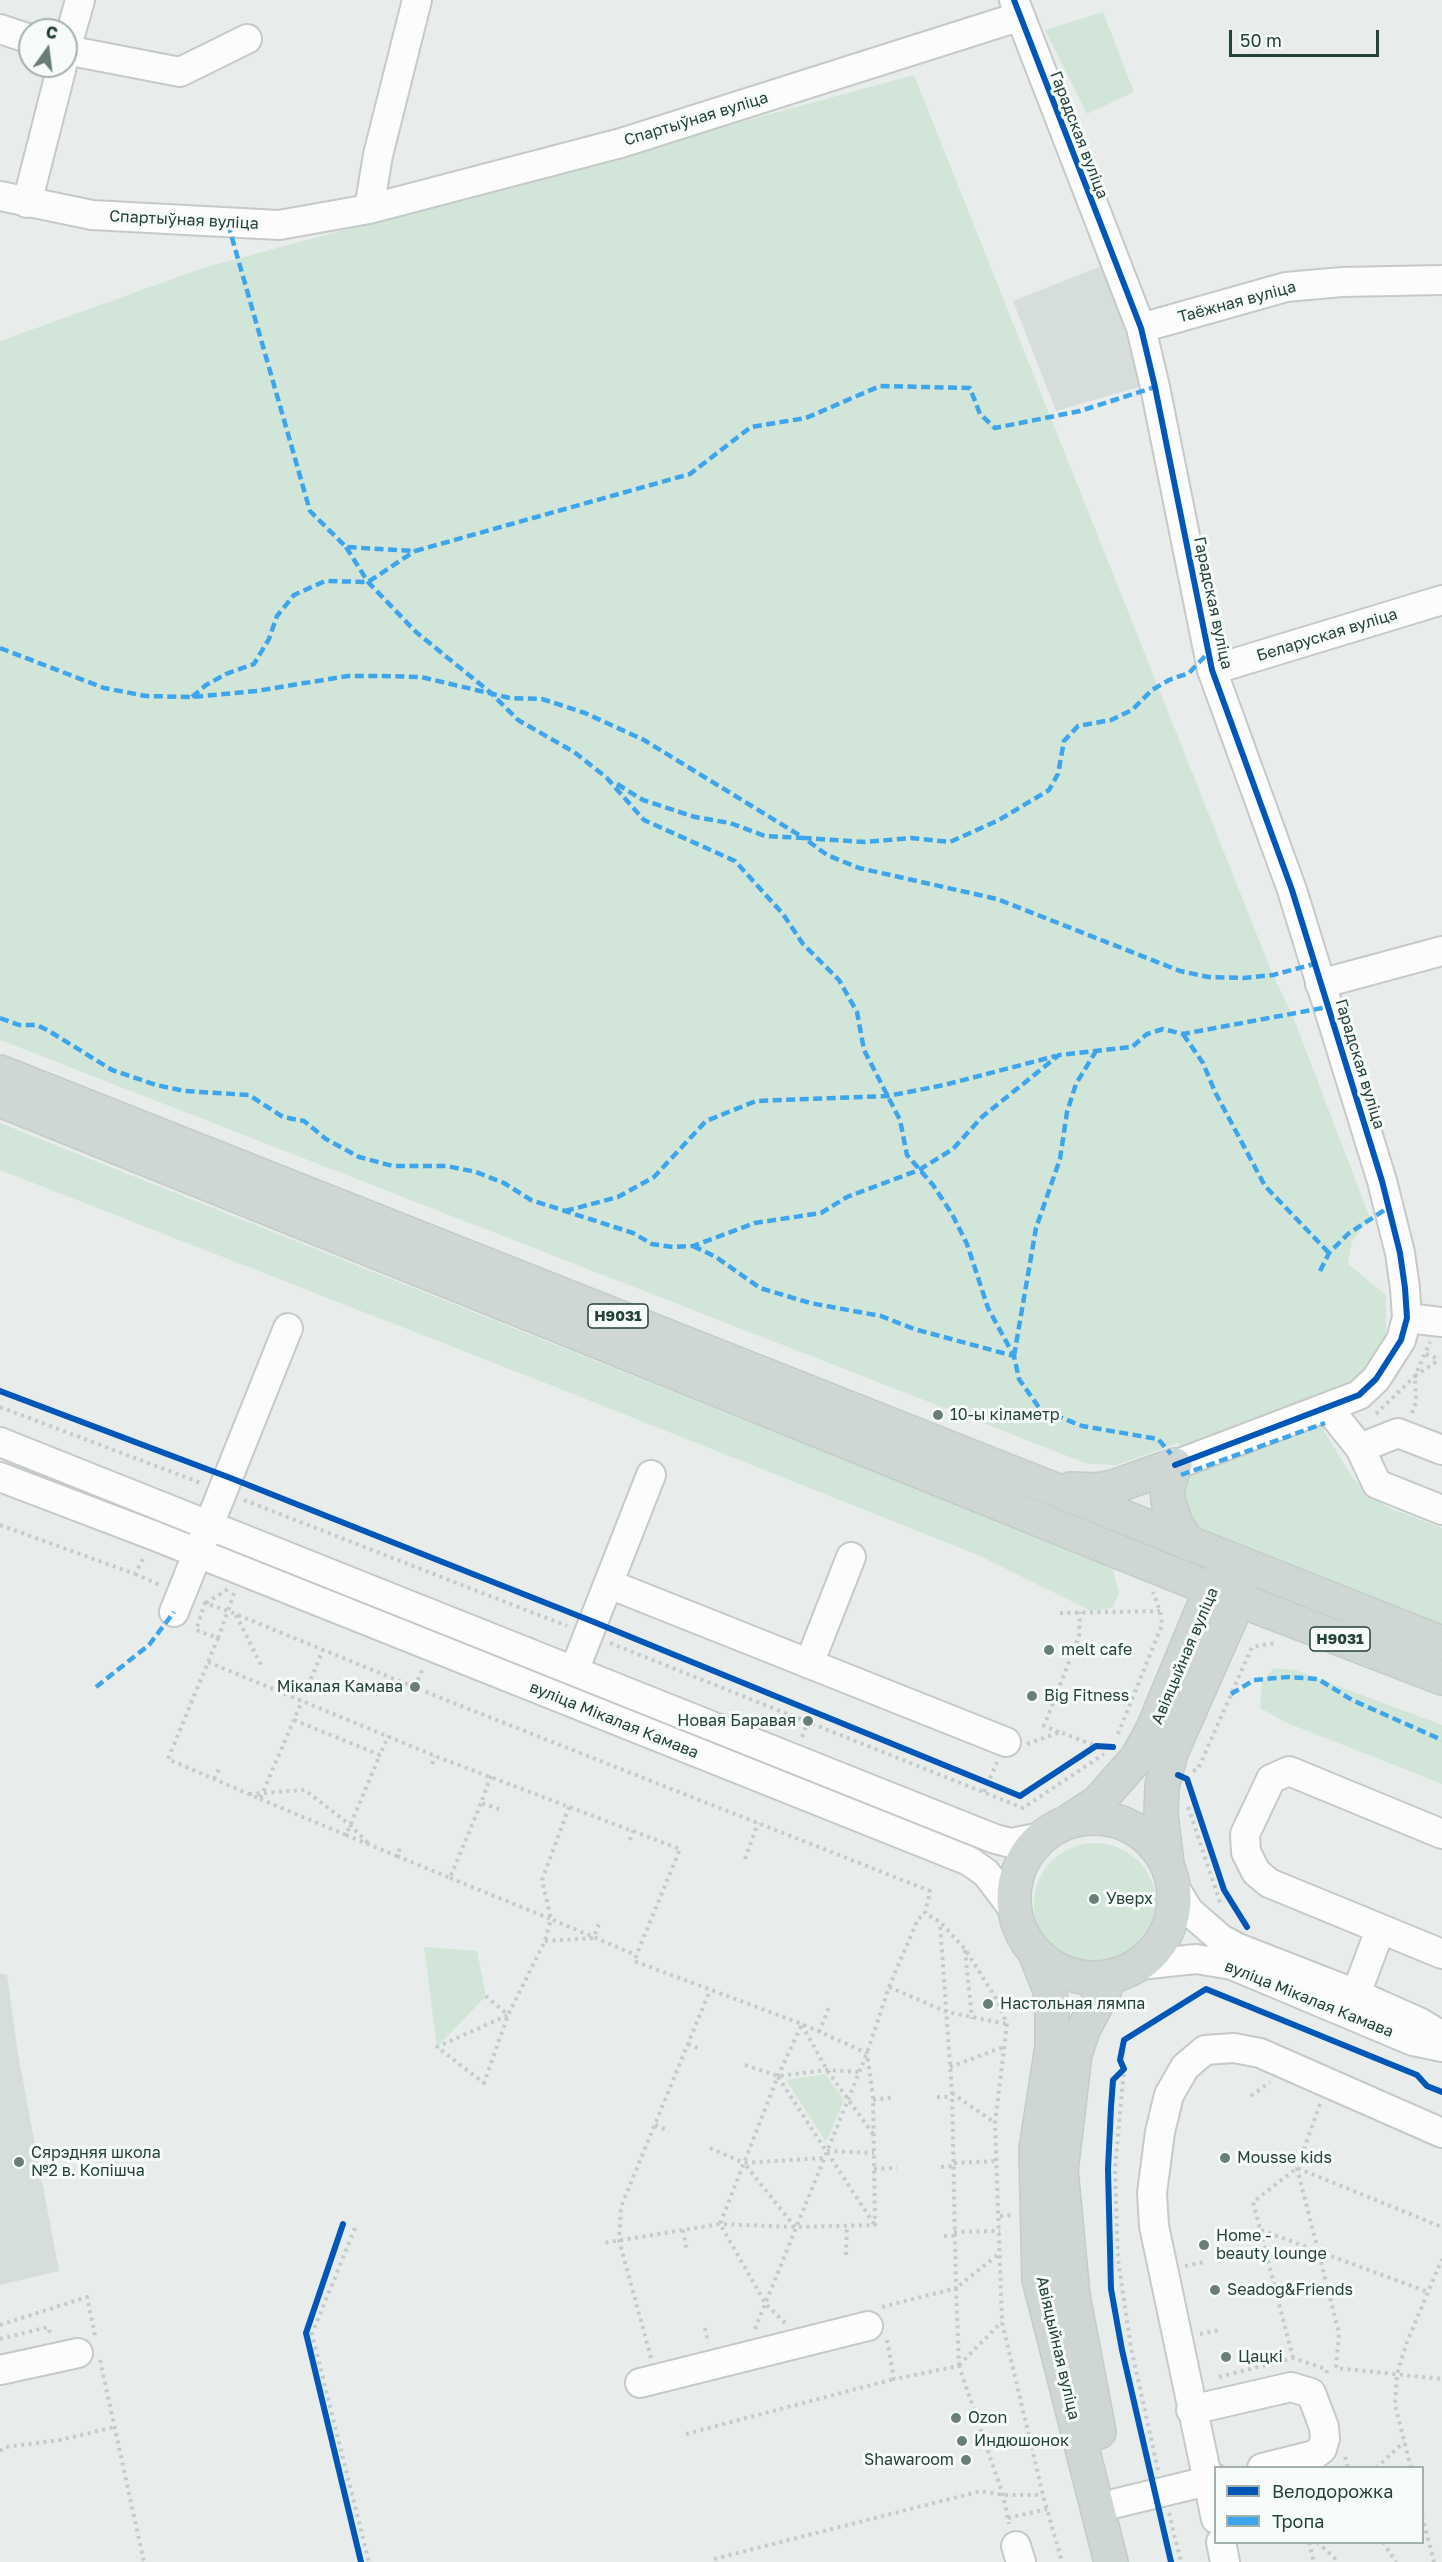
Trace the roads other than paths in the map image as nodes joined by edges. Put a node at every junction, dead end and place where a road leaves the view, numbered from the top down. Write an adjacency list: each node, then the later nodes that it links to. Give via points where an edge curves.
1 (80, 0): 4 (street)
2 (417, 0): 11 (street, via 378,155)
3 (1016, 9): 11 (street, Спартыўная вуліца, via 621,143); 13 (street, Гарадская вуліца)
4 (75, 18)
5 (0, 29): 6 (street)
6 (18, 35)
7 (247, 39): 8 (street, via 180,72)
8 (78, 52)
9 (58, 78): 10 (street)
10 (13, 200): 11 (street, Спартыўная вуліца, via 92,215 259,225)
11 (369, 209)
12 (1442, 280): 13 (street, Таёжная вуліца, via 1286,287)
13 (1140, 328): 15 (street, Гарадская вуліца)
14 (1442, 600): 15 (street, Беларуская вуліца)
15 (1212, 670): 17 (street, Гарадская вуліца, via 1292,890)
16 (1442, 951): 17 (street)
17 (1320, 984): 20 (street, Гарадская вуліца, via 1392,1215)
18 (0, 1072): 30 (main road, Н9031)
19 (0, 1100): 38 (main road, Н9031)
20 (1407, 1318): 21 (street); 23 (street, via 1401,1340 1376,1379 1359,1395)
21 (1442, 1322)
22 (288, 1328): 32 (street)
23 (1328, 1408): 25 (street); 27 (street)
24 (0, 1442): 32 (street, вуліца Мікалая Камава)
25 (1360, 1448): 26 (street, via 1398,1433); 31 (street, via 1377,1484)
26 (1442, 1450)
27 (1175, 1465): 30 (main road, via 1113,1487); 33 (main road, via 1168,1501)
28 (651, 1475): 37 (street)
29 (0, 1477): 34 (street, вуліца Мікалая Камава)
30 (1051, 1487): 33 (main road, Н9031)
31 (1442, 1510)
32 (209, 1525): 34 (street); 42 (street, вуліца Мікалая Камава)
33 (1189, 1544): 35 (main road, Н9031)
34 (197, 1553): 39 (street); 48 (street, вуліца Мікалая Камава, via 969,1861 986,1873)
35 (1235, 1563): 38 (main road, Авіяцыйная вуліца); 40 (main road, Н9031)
36 (854, 1569): 41 (street, via 837,1622)
37 (609, 1584): 41 (street); 42 (street)
38 (1225, 1594): 43 (main road, Н9031); 45 (main road, Авіяцыйная вуліца, via 1136,1759 1098,1802); 47 (main road, Авіяцыйная вуліца, via 1164,1778 1161,1815)
39 (174, 1612)
40 (1442, 1642)
41 (809, 1664): 44 (street)
42 (574, 1671): 45 (street, вуліца Мікалая Камава, via 995,1839 1011,1843)
43 (1442, 1678)
44 (1006, 1742)
45 (1055, 1829): 47 (main road, via 1102,1818 1122,1823 1149,1839); 48 (main road, via 1028,1852 1019,1870 1014,1890)
46 (1442, 1834): 49 (street, via 1289,1771 1270,1779 1245,1834 1246,1852 1256,1872 1269,1883)
47 (1171, 1876): 52 (main road, via 1173,1915 1166,1934 1154,1951); 53 (street, вуліца Мікалая Камава, via 1189,1911 1221,1939)
48 (1015, 1911): 51 (main road, via 1021,1932)
49 (1380, 1930): 50 (street); 53 (street)
50 (1440, 1947)
51 (1035, 1953): 52 (main road, via 1069,1974 1090,1978); 67 (main road, Авіяцыйная вуліца, via 1050,1990 1052,2017 1052,2047 1036,2150 1039,2279)
52 (1125, 1971): 55 (street, вуліца Мікалая Камава, via 1196,1959 1232,1965 1413,2041); 64 (main road, Авіяцыйная вуліца, via 1083,2030 1075,2054 1061,2170 1073,2296)
53 (1356, 1994): 54 (street, вуліца Мікалая Камава)
54 (1442, 2036)
55 (1442, 2047)
56 (1442, 2133): 61 (street, via 1260,2053 1234,2048 1204,2050 1185,2067 1170,2095 1155,2164 1154,2226)
57 (879, 2328): 60 (street)
58 (91, 2347): 59 (street)
59 (0, 2370)
60 (640, 2383)
61 (1191, 2410): 62 (street, via 1291,2387 1311,2394 1324,2427 1322,2449 1314,2455); 63 (street)
62 (1270, 2466)
63 (1211, 2480): 64 (street, via 1160,2502); 65 (street)
64 (1117, 2503): 68 (main road, Авіяцыйная вуліца)
65 (1214, 2509)
66 (1221, 2544): 69 (street)
67 (1111, 2562)
68 (1131, 2562)
69 (1225, 2562)

